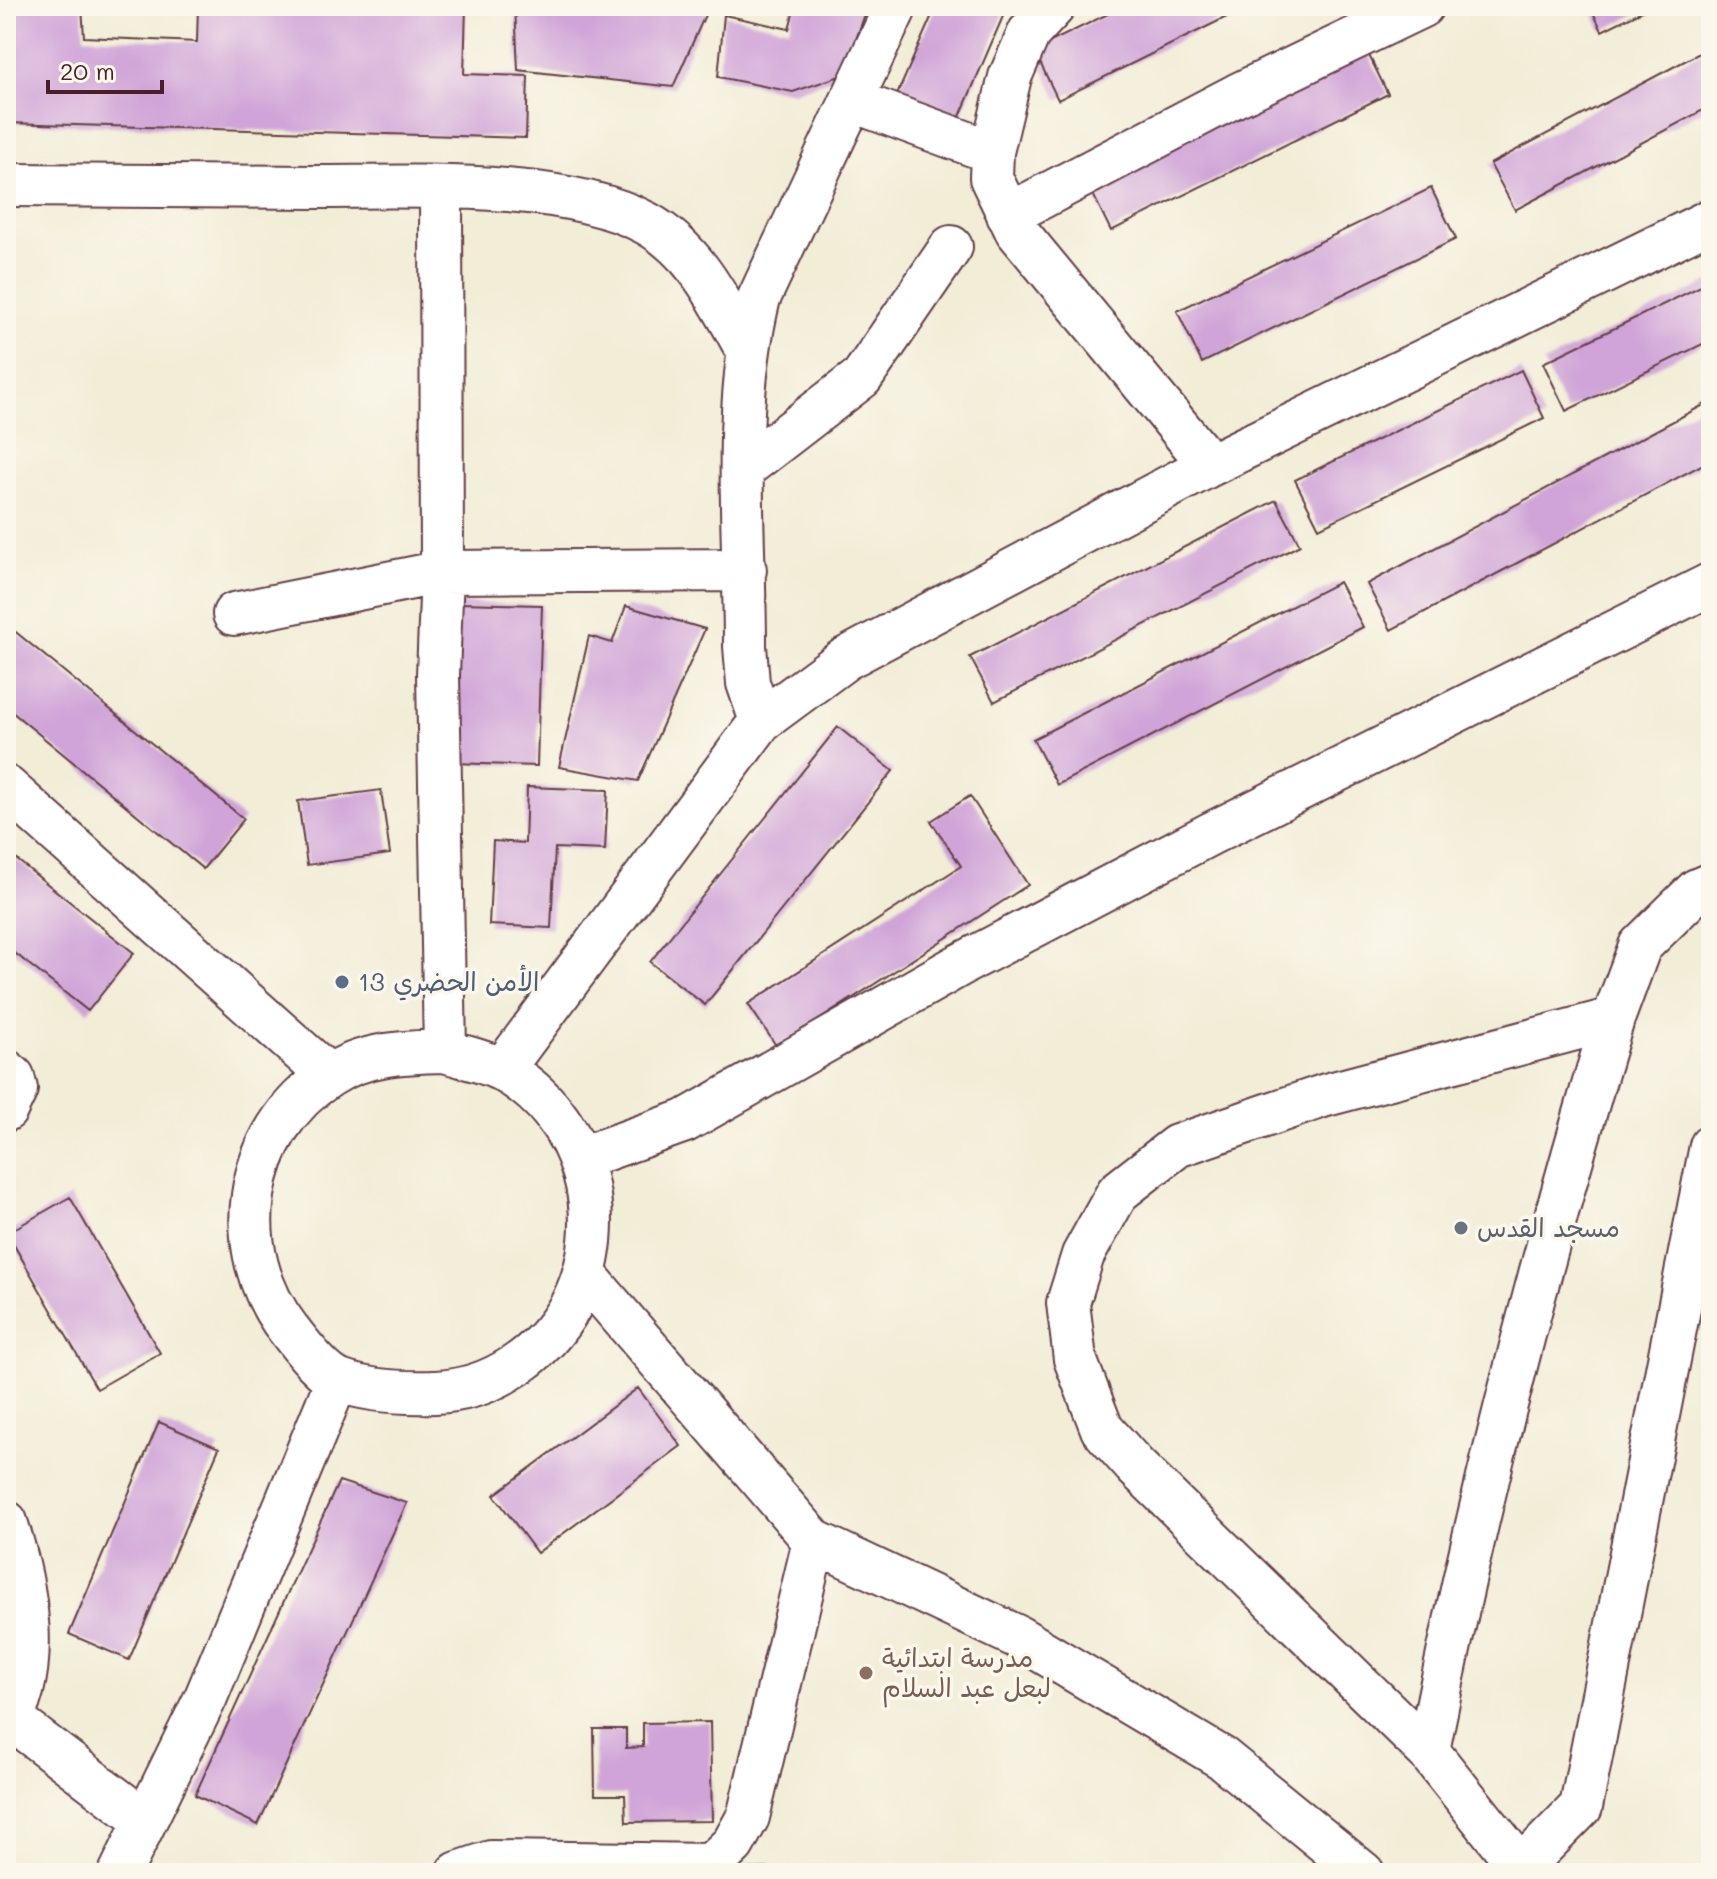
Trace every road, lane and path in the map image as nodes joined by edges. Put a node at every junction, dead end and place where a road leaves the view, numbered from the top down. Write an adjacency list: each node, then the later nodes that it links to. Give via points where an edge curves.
1 (896, 6): 4 (street)
2 (1054, 6): 5 (street, via 1029,33 1010,77)
3 (1422, 6): 8 (street)
4 (853, 101): 5 (street); 11 (street, via 759,298)
5 (992, 152): 8 (street, via 991,178)
6 (6, 185): 7 (street)
7 (441, 187): 11 (street, via 610,205 649,225 706,278); 15 (street)
8 (1008, 215): 12 (street)
9 (1711, 220): 12 (street)
10 (951, 247): 13 (street, via 862,377)
11 (747, 350): 13 (street)
12 (1210, 465): 18 (street, via 845,659)
13 (744, 468): 14 (street)
14 (745, 570): 15 (street); 18 (street, via 748,683)
15 (442, 572): 17 (street); 22 (street, via 438,675)
16 (1711, 584): 28 (street, via 1014,936 685,1121)
17 (234, 614)
18 (761, 721): 23 (street)
19 (6, 787): 25 (street)
20 (1711, 884): 21 (street, via 1697,890 1640,946)
21 (1613, 1019): 34 (street, via 1539,1268 1463,1574); 34 (street, via 1326,1095 1177,1146 1118,1192 1083,1255 1068,1303 1075,1359 1102,1429)
22 (445, 1051): 23 (street); 25 (street, via 385,1053)
23 (502, 1070): 28 (street, via 550,1107)
24 (6, 1071): 26 (street, via 16,1089)
25 (329, 1076): 30 (street, via 284,1116 257,1169 250,1246 269,1304)
26 (6, 1110)
27 (1711, 1146): 36 (street, via 1581,1807)
28 (581, 1158): 29 (street, via 594,1217)
29 (586, 1276): 30 (street, via 557,1329 512,1370 457,1391 397,1393); 32 (street)
30 (337, 1380): 35 (street, via 206,1697)
31 (6, 1522): 33 (street, via 23,1583 26,1647 24,1681)
32 (814, 1541): 38 (street, via 748,1817 724,1857 711,1865 491,1862); 39 (street, via 1018,1637 1222,1758)
33 (8, 1721): 35 (street)
34 (1428, 1751): 36 (street)
35 (144, 1820): 37 (street)
36 (1520, 1871)
37 (120, 1873)
38 (458, 1873)
39 (1363, 1873)

